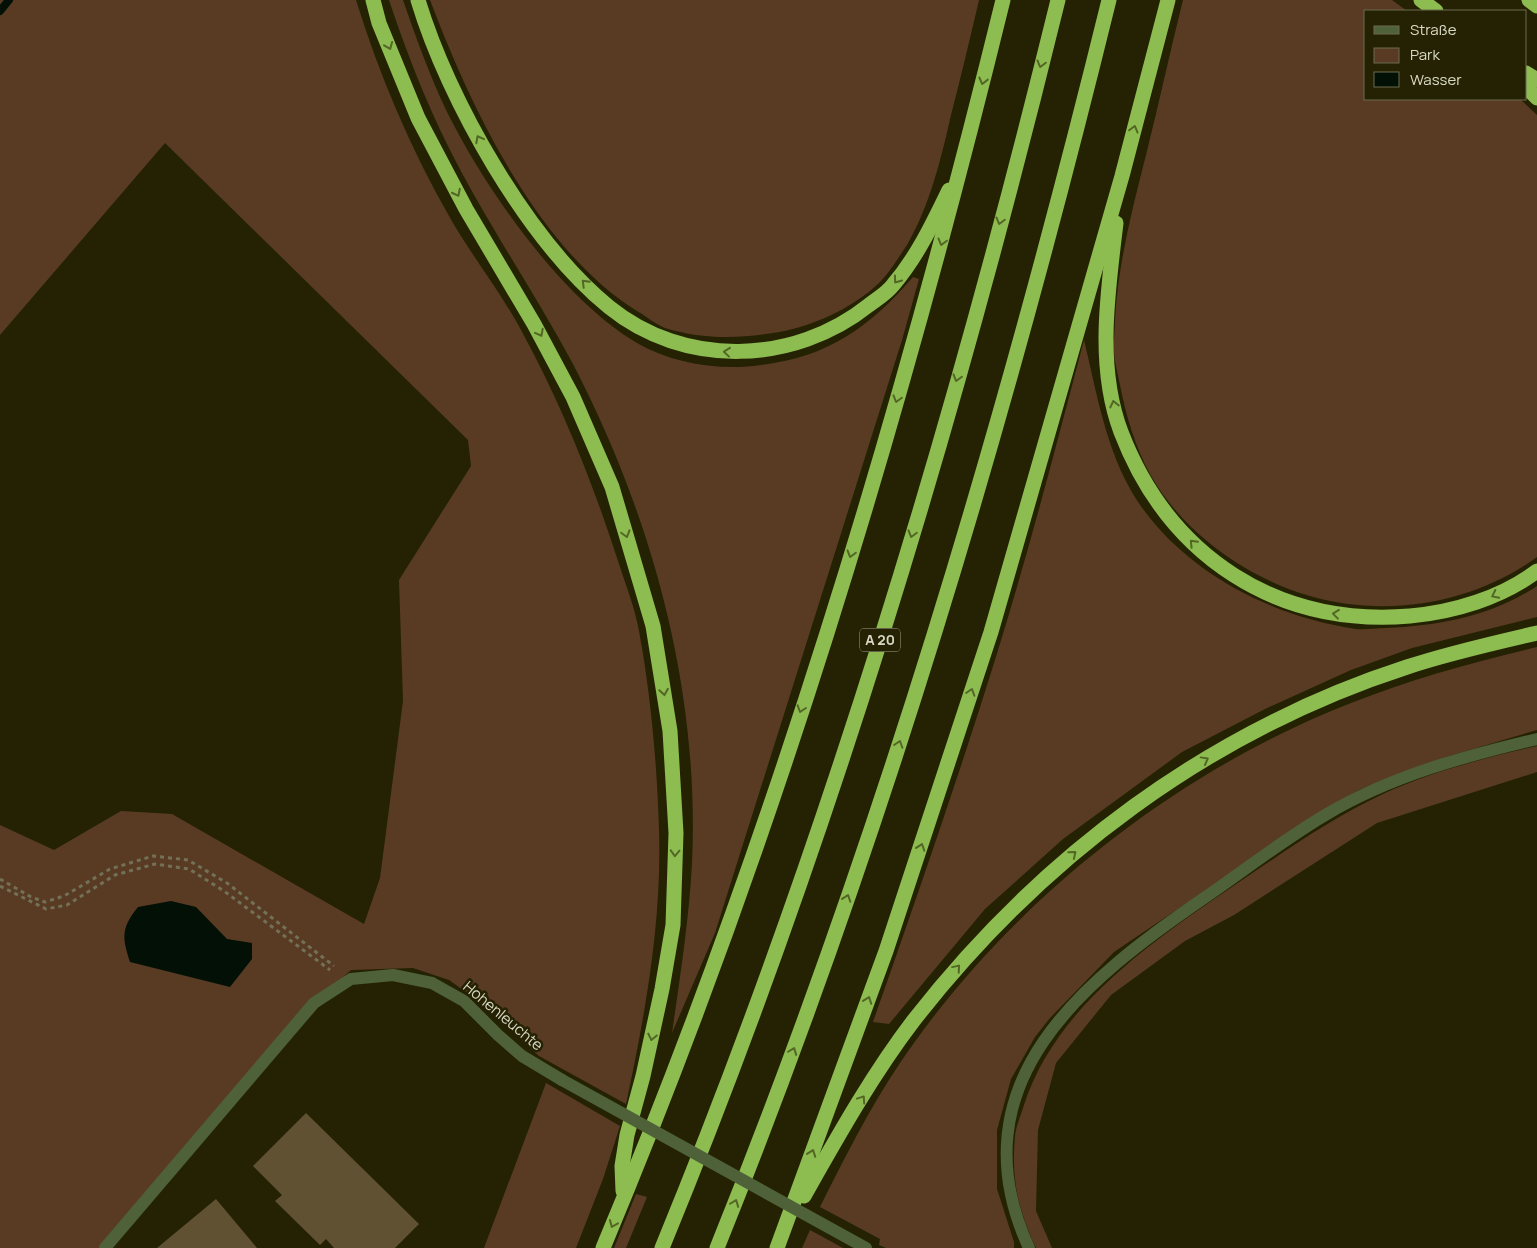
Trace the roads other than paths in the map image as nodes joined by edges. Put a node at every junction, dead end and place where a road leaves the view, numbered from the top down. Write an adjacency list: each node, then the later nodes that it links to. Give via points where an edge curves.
1 (373, 0): 18 (highway, one-way to 18, via 418,118 573,397 612,487 653,626 670,731 676,833 673,926 643,1076 627,1135 622,1166)
2 (418, 0): 13 (highway, one-way to 2, via 919,249 892,287 851,319 816,337 776,349 734,353 684,346 645,331 609,307 568,266 526,215 482,145 450,81)
3 (1004, 0): 13 (highway, one-way to 13)
4 (1058, 0): 22 (highway, A 20, one-way to 22, via 974,321 892,601 760,994)
5 (1109, 0): 23 (highway, one-way to 5, via 804,1022 940,616 1023,331)
6 (1168, 0): 14 (highway, one-way to 6)
7 (1421, 0): 10 (highway)
8 (1529, 0): 9 (highway)
9 (1537, 6)
10 (1435, 10)
11 (1527, 88): 12 (highway)
12 (1537, 98)
13 (964, 162): 18 (highway, one-way to 18, via 842,585 782,769 710,979)
14 (1122, 176): 15 (highway, one-way to 14, via 1490,598 1435,614 1381,619 1330,614 1286,601 1245,584 1206,555 1169,518 1143,480 1120,431 1108,379 1106,314); 19 (highway, one-way to 14, via 886,951 938,796 990,632)
15 (1537, 571)
16 (1537, 633): 19 (highway, one-way to 16, via 846,1122 913,1022 973,949 1029,892 1115,818 1192,767 1262,727 1325,698 1407,667)
17 (1537, 740): 26 (street, via 1448,762 1374,790 1327,814 1158,929 1113,964 1076,1000 1041,1044 1021,1081 1006,1133 1008,1188)
18 (623, 1200): 21 (highway, one-way to 21)
19 (784, 1232): 24 (highway)
20 (105, 1248): 25 (street, Hohenleuchte, bridge, via 314,1004 347,980 393,975 432,983 464,1001 522,1056)
21 (603, 1248)
22 (662, 1248)
23 (717, 1248)
24 (777, 1248)
25 (866, 1248)
26 (1028, 1248)

